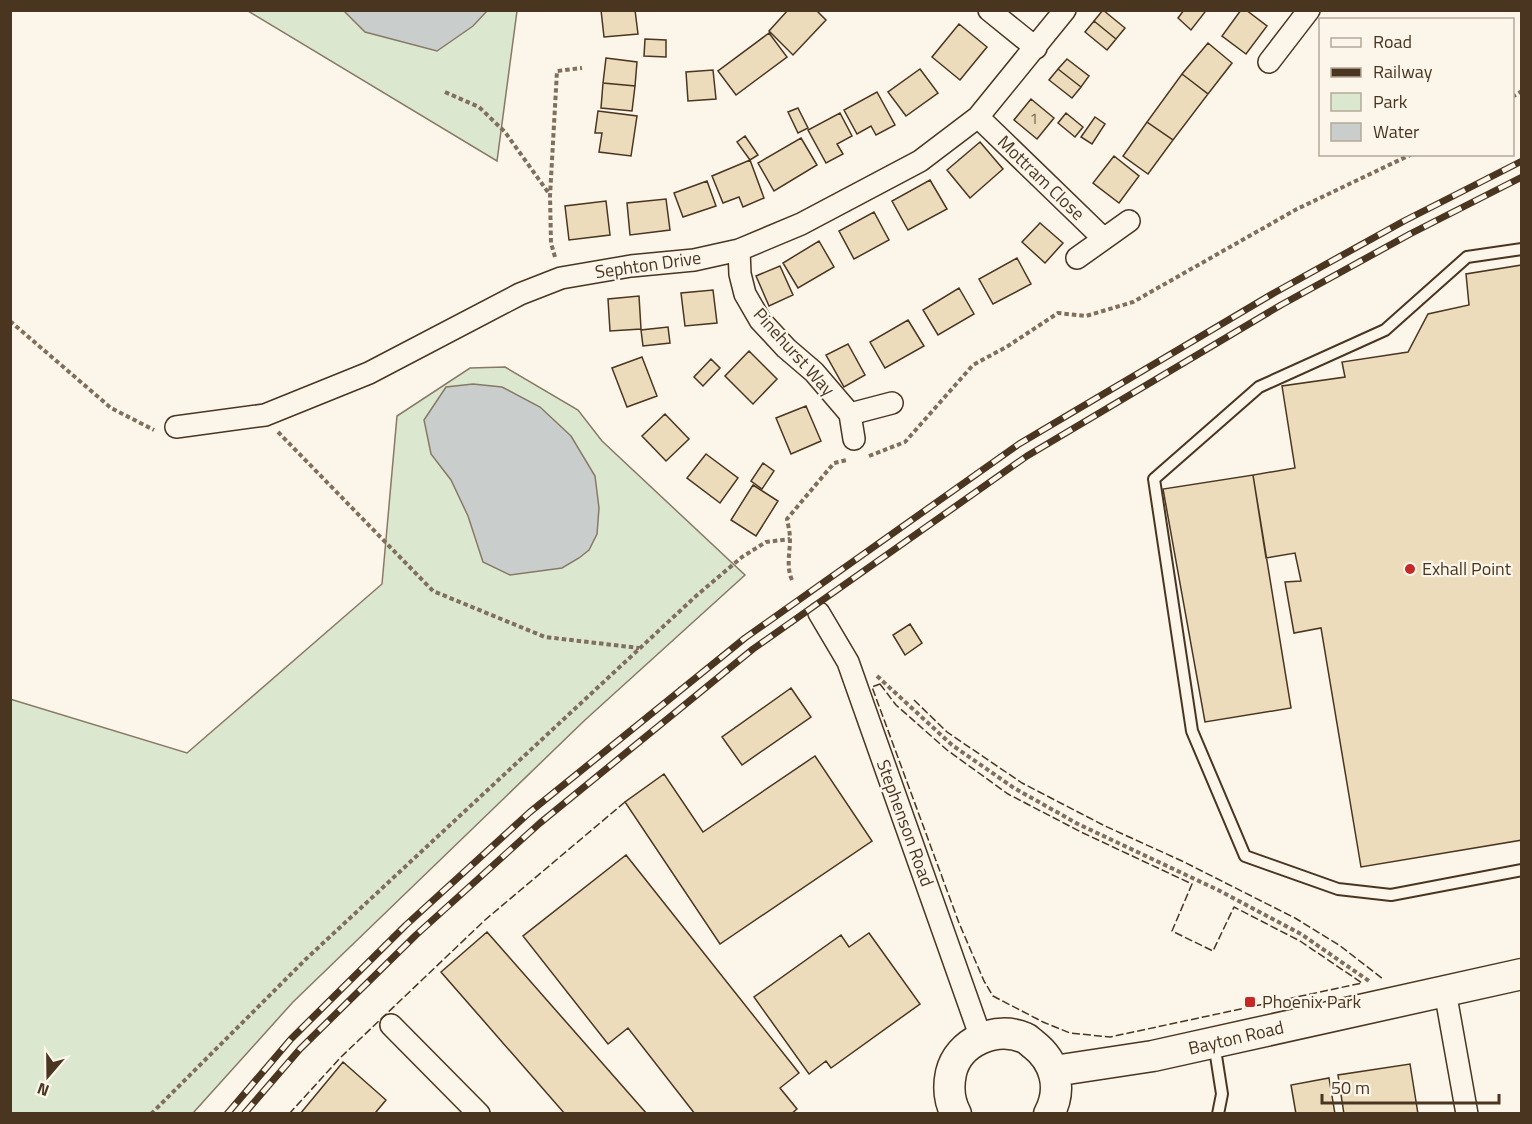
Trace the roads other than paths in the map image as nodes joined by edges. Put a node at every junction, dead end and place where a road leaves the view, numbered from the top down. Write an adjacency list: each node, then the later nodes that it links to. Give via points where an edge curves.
1 (989, 10): 4 (street)
2 (1065, 10): 4 (street, Sephton Drive)
3 (1301, 13): 5 (street)
4 (1036, 48): 6 (street, Sephton Drive)
5 (1269, 62)
6 (978, 117): 8 (street, Mottram Close); 10 (street, Sephton Drive, via 920,161 801,225)
7 (1128, 221): 8 (street)
8 (1104, 238): 11 (street)
9 (1521, 249): 17 (lane, via 1467,257 1385,330 1259,387 1154,479 1192,731 1245,856 1338,889 1391,895)
10 (738, 250): 13 (street, Pinehurst Way, via 745,294 760,320 814,372); 14 (street, Sephton Drive, via 694,260 561,278 520,294 369,373 264,415)
11 (1077, 258)
12 (892, 404): 13 (street)
13 (850, 414): 15 (street)
14 (169, 430)
15 (856, 452)
16 (819, 613): 21 (street, Stephenson Road, via 848,662)
17 (1521, 870)
18 (1521, 974): 19 (street, Bayton Road)
19 (1445, 991): 22 (street, Bayton Road); 28 (street)
20 (392, 1025): 25 (street)
21 (981, 1038): 23 (street, via 1003,1033 1025,1038 1043,1052); 24 (street, via 959,1055 952,1068 949,1082)
22 (1214, 1043): 23 (street, Bayton Road); 27 (lane, via 1222,1094)
23 (1054, 1071): 26 (street, via 1056,1089)
24 (953, 1112)
25 (478, 1113)
26 (1049, 1113)
27 (1218, 1113)
28 (1467, 1113)

